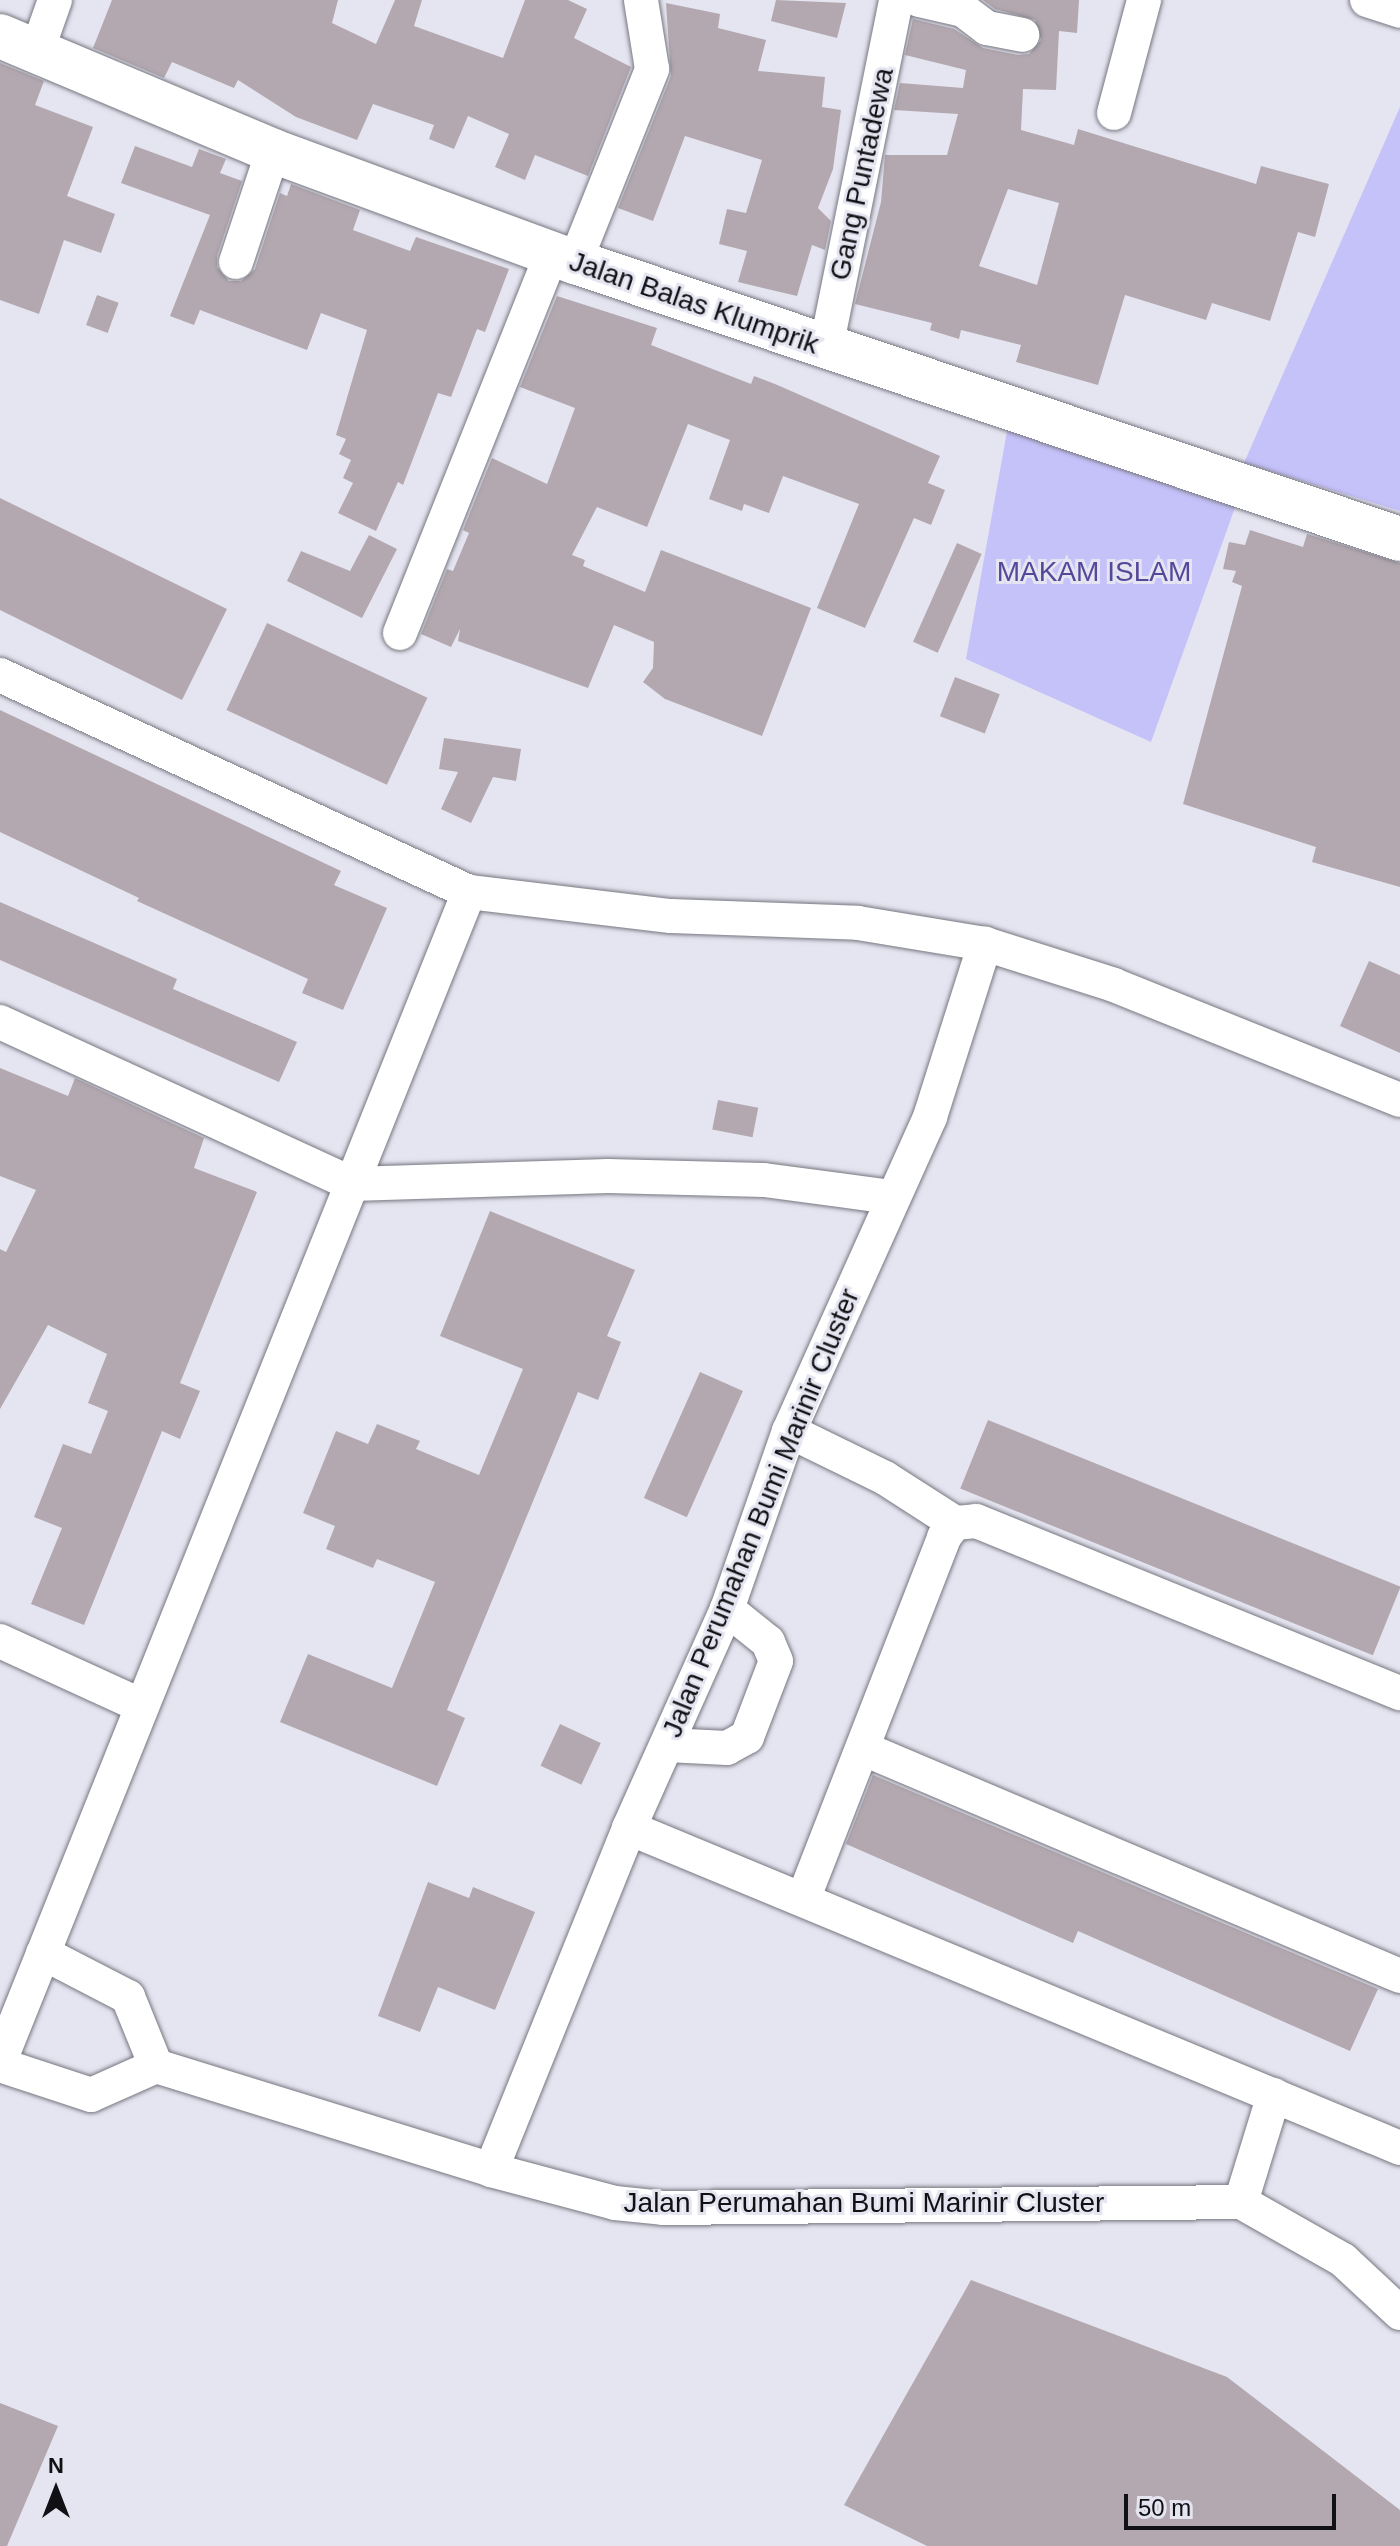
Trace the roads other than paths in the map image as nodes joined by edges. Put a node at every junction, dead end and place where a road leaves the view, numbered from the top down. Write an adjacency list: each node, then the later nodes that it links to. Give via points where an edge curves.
1 (55, 0): 9 (street)
2 (641, 0): 12 (street, via 652,69)
3 (896, 0): 14 (street, Gang Puntadewa)
4 (919, 0): 8 (street, via 963,10 987,28)
5 (1144, 0): 10 (street)
6 (1367, 0): 7 (street)
7 (1400, 11)
8 (1022, 35)
9 (19, 44): 11 (street, Jalan Balas Klumprik)
10 (1114, 113)
11 (273, 151): 12 (street, Jalan Balas Klumprik); 13 (street)
12 (564, 258): 14 (street, Jalan Balas Klumprik); 16 (street)
13 (236, 262)
14 (826, 348): 15 (street, Jalan Balas Klumprik)
15 (1400, 539)
16 (400, 633)
17 (0, 675): 18 (street)
18 (469, 892): 19 (street, via 671,916 858,923); 22 (street)
19 (985, 944): 21 (street, via 1114,985); 23 (street, Jalan Perumahan Bumi Marinir Cluster, via 940,1090)
20 (0, 1022): 22 (street)
21 (1400, 1100)
22 (352, 1184): 23 (street, via 639,1177 764,1180); 29 (street)
23 (892, 1197): 24 (street, Jalan Perumahan Bumi Marinir Cluster)
24 (789, 1431): 25 (street, via 885,1478); 26 (street, Jalan Perumahan Bumi Marinir Cluster)
25 (955, 1523): 28 (street, via 976,1521); 31 (street, via 944,1537)
26 (727, 1609): 30 (street, Jalan Perumahan Bumi Marinir Cluster); 30 (street, via 768,1642 776,1661 747,1737 727,1748)
27 (0, 1641): 29 (street)
28 (1400, 1693)
29 (142, 1706): 34 (street)
30 (667, 1745): 32 (street, Jalan Perumahan Bumi Marinir Cluster)
31 (864, 1749): 33 (street); 35 (street)
32 (629, 1828): 33 (street); 40 (street, Jalan Perumahan Bumi Marinir Cluster)
33 (804, 1897): 38 (street)
34 (43, 1953): 36 (street); 37 (street, via 128,1997)
35 (1400, 1976)
36 (0, 2063): 37 (street, via 91,2095)
37 (156, 2066): 40 (street, Jalan Perumahan Bumi Marinir Cluster)
38 (1274, 2095): 39 (street); 41 (street)
39 (1400, 2148)
40 (491, 2170): 41 (street, Jalan Perumahan Bumi Marinir Cluster, via 615,2203 663,2208)
41 (1241, 2202): 42 (street, via 1343,2260)
42 (1400, 2313)

